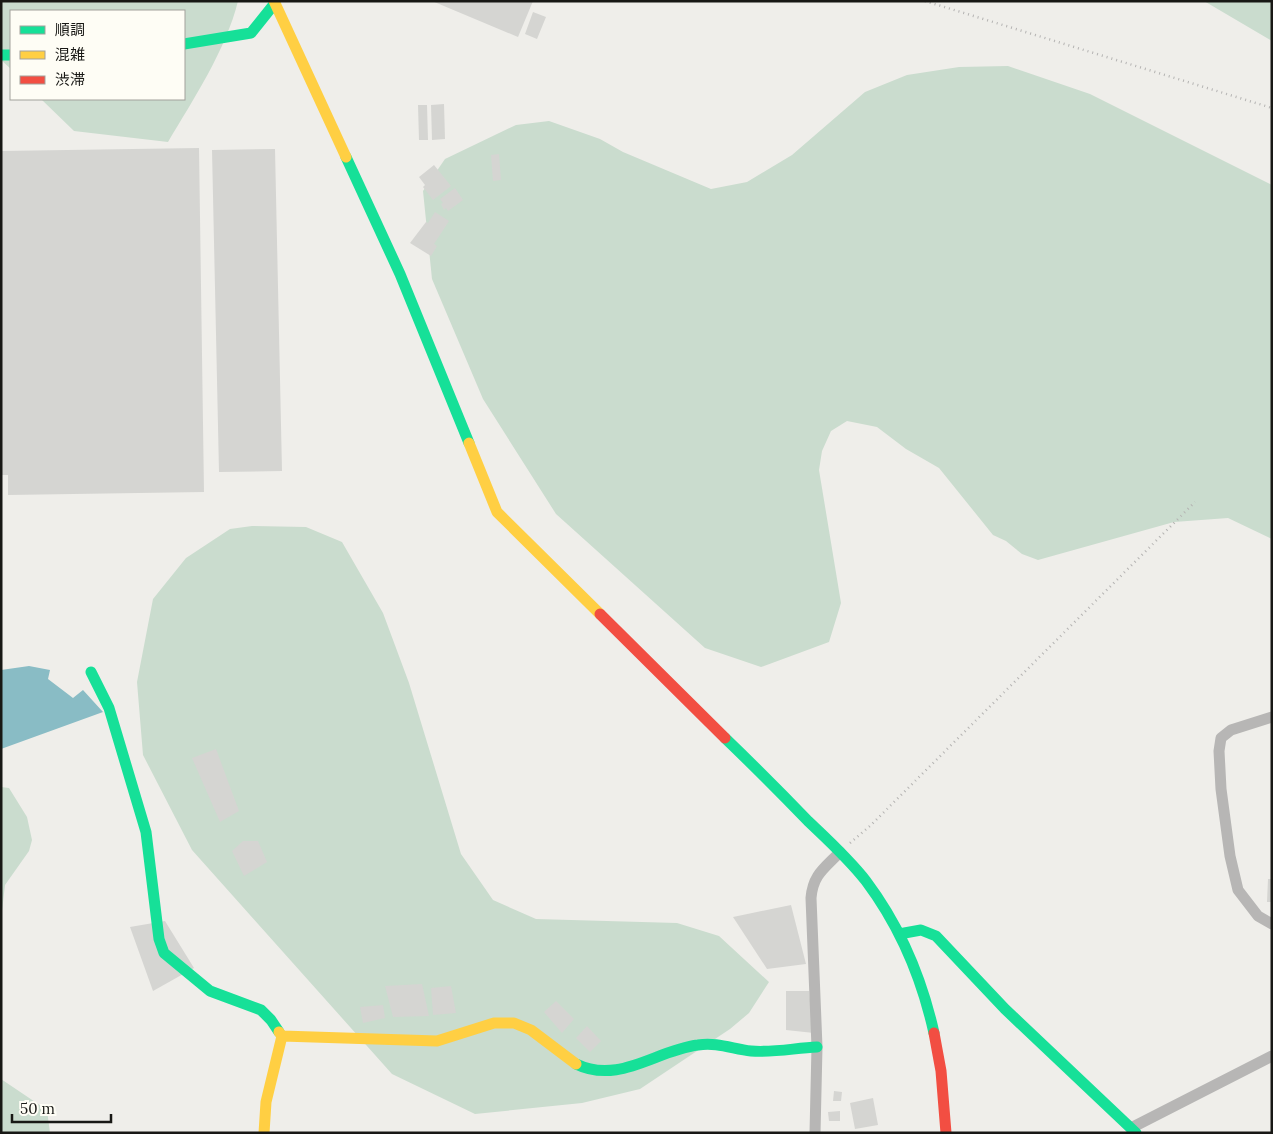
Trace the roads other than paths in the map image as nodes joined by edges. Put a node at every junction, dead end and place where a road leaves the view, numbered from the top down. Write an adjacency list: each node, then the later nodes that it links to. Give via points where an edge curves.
1 (275, 2): 2 (street, via 251,33); 5 (street, via 400,274 497,512)
2 (185, 44)
3 (92, 672): 8 (street, via 109,708 146,832 159,940 164,953 210,991 261,1010)
4 (1272, 717): 6 (street, via 1231,730 1221,738 1219,751 1230,856 1238,890 1258,916)
5 (840, 852): 7 (street, via 870,886); 9 (street, via 812,884)
6 (1272, 924)
7 (899, 934): 11 (street, via 921,930 936,936 1005,1009); 14 (street, via 913,966 935,1038)
8 (282, 1036): 9 (street, via 437,1041 454,1038 488,1024 514,1023 526,1027 573,1064 604,1071 625,1069 703,1044 725,1044 760,1051); 12 (street, via 266,1102)
9 (817, 1047): 13 (street)
10 (1272, 1056): 11 (street)
11 (1134, 1130)
12 (264, 1133)
13 (815, 1133)
14 (946, 1133)

